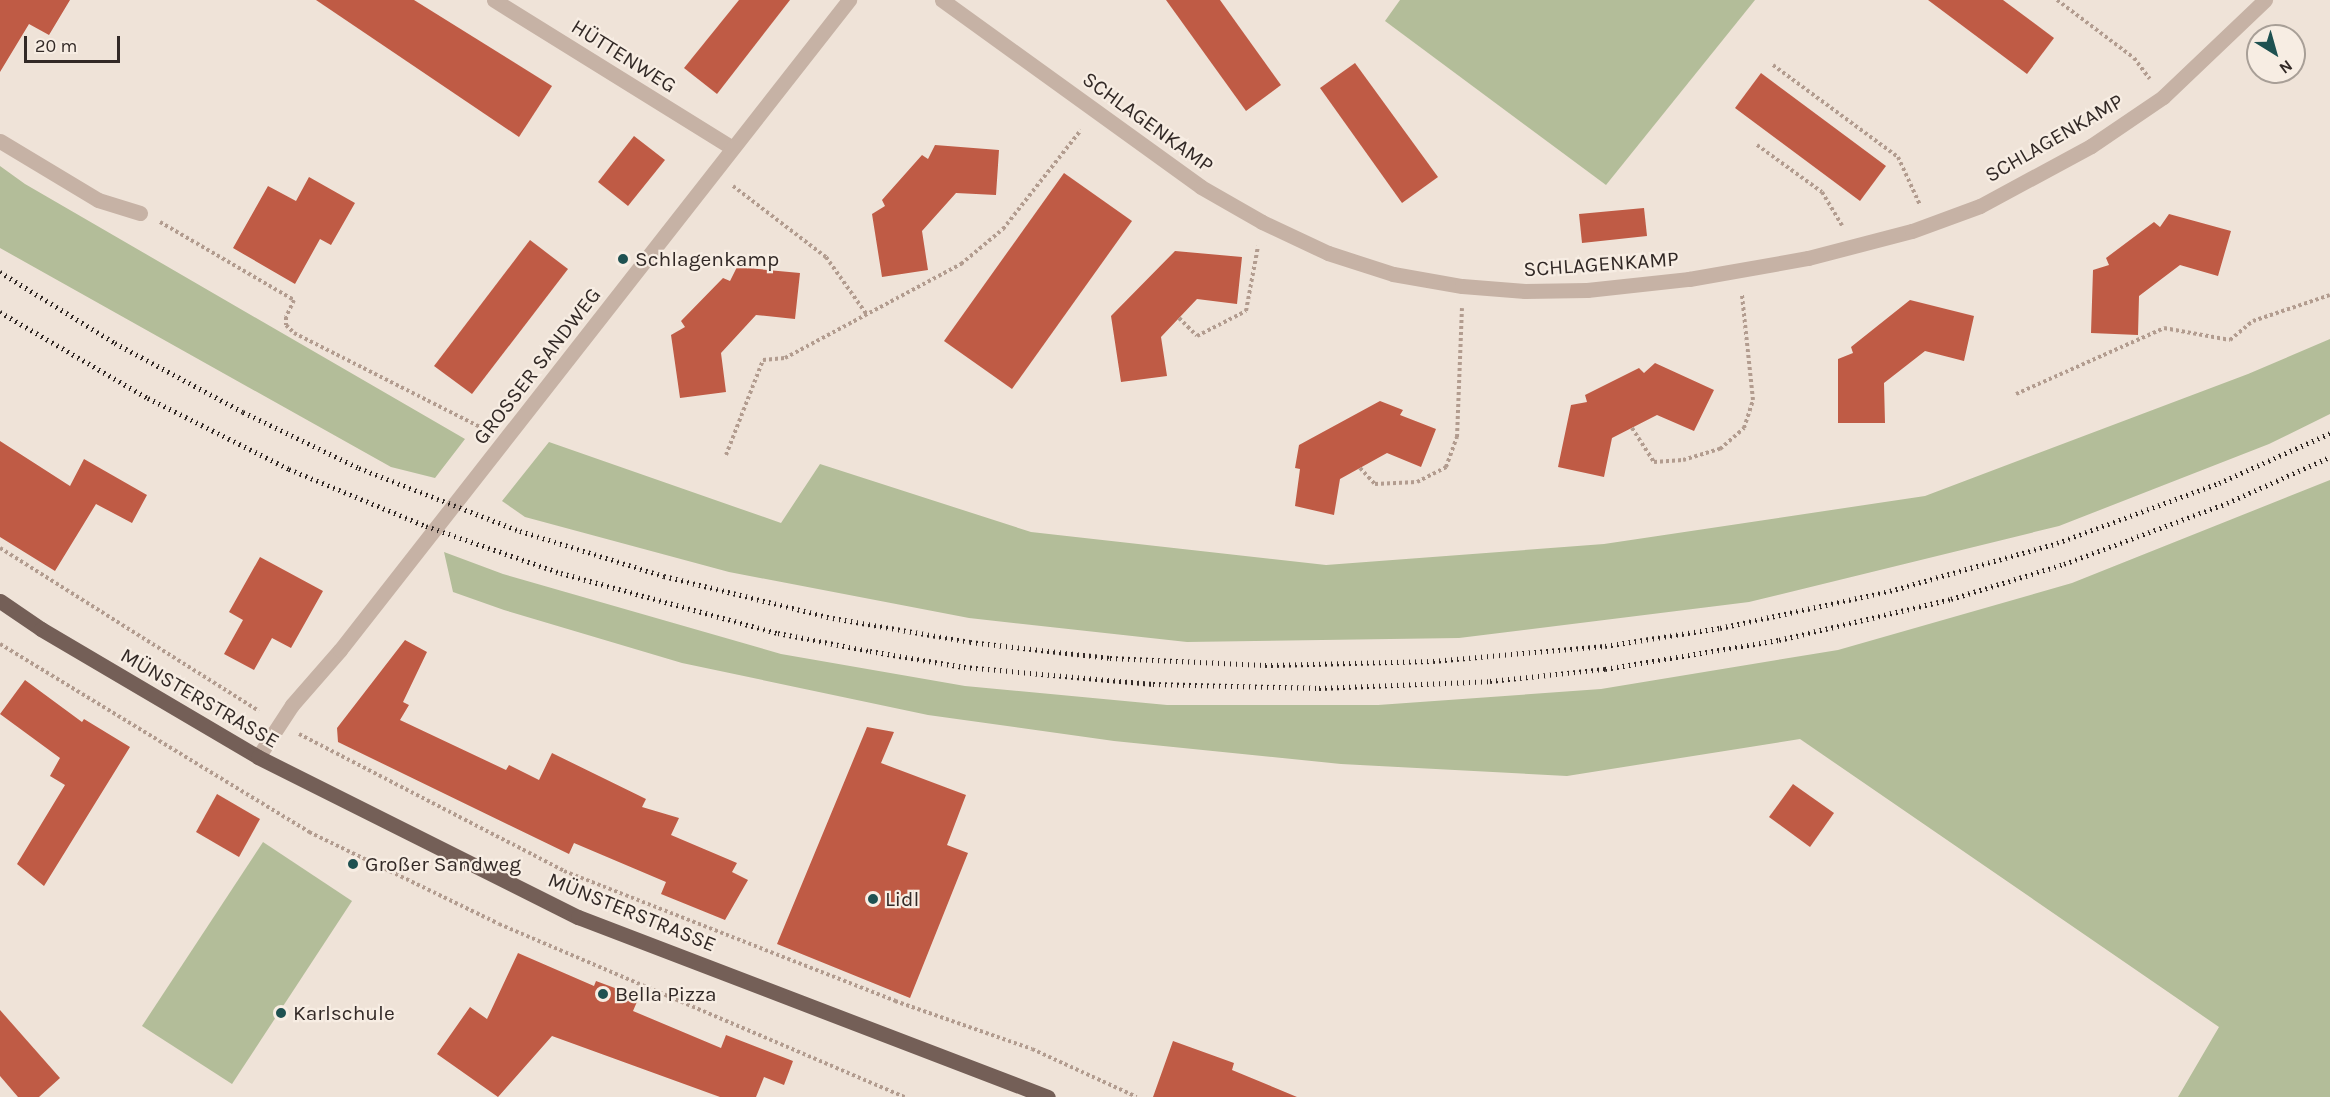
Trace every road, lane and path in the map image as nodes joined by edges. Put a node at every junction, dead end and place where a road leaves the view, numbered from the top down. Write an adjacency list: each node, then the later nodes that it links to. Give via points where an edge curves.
1 (494, 0): 11 (street, HÜTTENWEG)
2 (849, 0): 11 (street, GROSSER SANDWEG)
3 (942, 0): 8 (street, SCHLAGENKAMP)
4 (2057, 0): 7 (path, via 2134,58)
5 (2265, 0): 7 (street, SCHLAGENKAMP)
6 (1773, 65): 15 (path, via 1898,158)
7 (2163, 97): 15 (street, SCHLAGENKAMP, via 2024,184)
8 (1096, 110): 14 (street, SCHLAGENKAMP, via 1201,187); 20 (path, via 1003,230 961,264)
9 (0, 141): 13 (street, via 98,200)
10 (1757, 145): 16 (path, via 1822,192)
11 (731, 147): 12 (street, GROSSER SANDWEG)
12 (713, 170): 20 (path, via 826,257); 24 (street, GROSSER SANDWEG)
13 (141, 213): 24 (path, via 294,300 286,325 294,333 407,393)
14 (1262, 222): 18 (street, SCHLAGENKAMP, via 1393,274); 21 (path, via 1246,311 1197,336)
15 (1929, 225): 16 (street, SCHLAGENKAMP)
16 (1854, 246): 17 (street, SCHLAGENKAMP)
17 (1739, 270): 18 (street, SCHLAGENKAMP, via 1587,290); 23 (path, via 1753,399 1744,428 1720,449 1683,460 1654,462)
18 (1462, 286): 26 (path, via 1457,437 1446,467 1417,482 1376,484)
19 (2330, 295): 22 (path, via 2253,321 2230,340 2164,328)
20 (867, 315): 25 (path, via 784,358 763,360)
21 (1179, 318)
22 (2016, 394)
23 (1632, 428)
24 (507, 439): 30 (street, GROSSER SANDWEG)
25 (726, 455)
26 (1360, 468)
27 (0, 548): 30 (path)
28 (0, 601): 31 (main road, MÜNSTERSTRASSE, via 40,629)
29 (0, 644): 32 (path, via 309,832 499,924)
30 (280, 724): 31 (street, GROSSER SANDWEG); 34 (path, via 564,871 895,1001 1032,1049)
31 (258, 757): 33 (main road, MÜNSTERSTRASSE, via 578,917)
32 (905, 1097)
33 (1048, 1097)
34 (1137, 1097)

